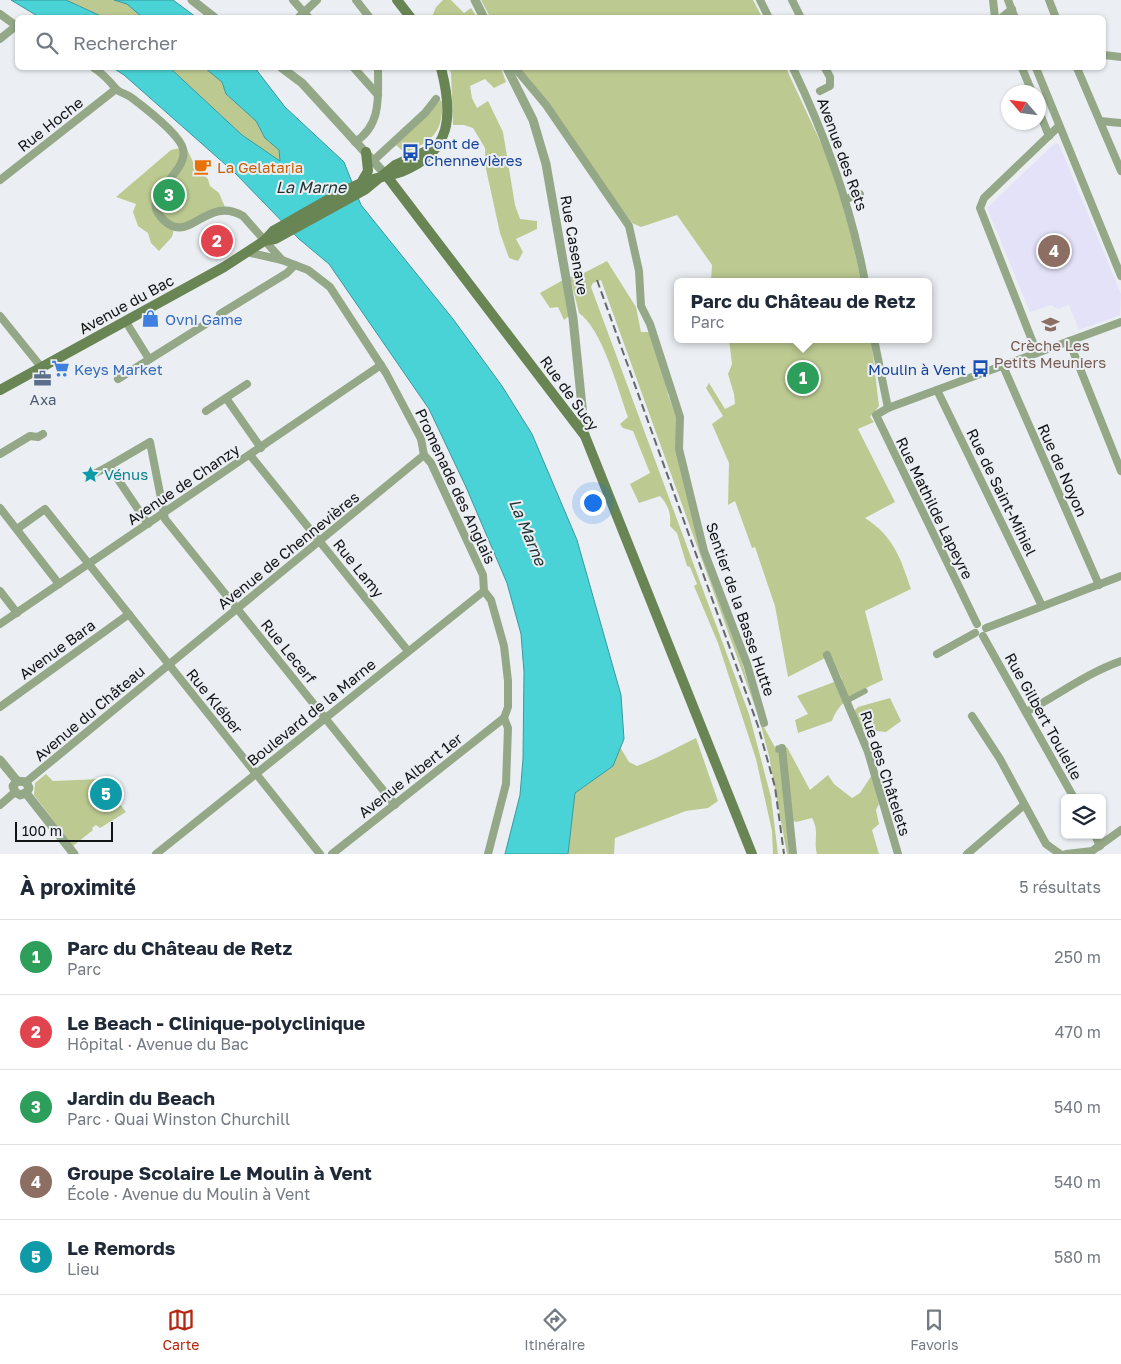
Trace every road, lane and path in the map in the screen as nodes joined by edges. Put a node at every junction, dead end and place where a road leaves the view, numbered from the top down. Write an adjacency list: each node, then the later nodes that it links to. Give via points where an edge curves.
1 (192, 0): 14 (street)
2 (293, 0): 15 (street)
3 (318, 0): 16 (street)
4 (356, 0): 17 (street)
5 (397, 0): 18 (main road)
6 (475, 0): 19 (street)
7 (760, 0): 20 (street)
8 (792, 0): 21 (street)
9 (993, 0): 22 (street)
10 (1008, 0): 12 (street)
11 (1049, 0): 25 (street)
12 (1012, 9): 23 (street); 24 (street)
13 (0, 14): 26 (street)
14 (211, 15)
15 (303, 15)
16 (305, 15)
17 (368, 15)
18 (409, 15)
19 (482, 15)
20 (768, 15)
21 (800, 15)
22 (999, 15)
23 (1003, 15)
24 (1014, 15)
25 (1055, 15)
26 (15, 25)
27 (15, 28): 28 (street)
28 (0, 39)
29 (1106, 55): 30 (street)
30 (1121, 57)
31 (97, 70): 44 (street, Promenade des Anglais)
32 (285, 70): 53 (street, via 302,83)
33 (356, 70): 46 (street)
34 (378, 70): 46 (street)
35 (441, 70): 56 (main road, via 449,109 446,126 436,148 400,173)
36 (508, 70): 87 (street, Rue Casenave, via 533,120 546,164 573,318)
37 (517, 70): 125 (street, Sentier de la Basse Hutte, via 546,105 629,226 640,270 639,301 680,417 679,449 704,551 747,664)
38 (794, 70): 60 (street, Avenue des Rets, via 827,141)
39 (826, 70): 45 (street, via 830,86)
40 (1023, 70): 43 (street)
41 (1037, 70): 50 (street)
42 (1078, 70): 48 (street)
43 (1029, 85)
44 (116, 89): 57 (street, Rue Hoche); 61 (street, Promenade des Anglais, via 166,127 183,148 180,168 158,198 156,208 163,219 173,227 185,226 215,211 227,209 243,216)
45 (820, 91)
46 (378, 95): 53 (street, via 373,124 366,136)
47 (436, 99): 54 (street, via 424,113)
48 (1100, 121): 49 (street); 55 (street)
49 (1121, 123)
50 (1059, 126): 52 (street); 65 (street)
51 (1046, 128): 52 (street)
52 (1049, 136): 74 (street, via 984,198 980,208)
53 (355, 142): 54 (street)
54 (370, 156): 56 (street); 58 (main road)
55 (1121, 171)
56 (386, 175): 58 (main road); 87 (main road, Rue de Sucy)
57 (0, 180)
58 (364, 186): 61 (main road, Avenue du Bac, via 281,231 271,232)
59 (860, 194): 60 (street)
60 (846, 198): 66 (street, Avenue des Rets)
61 (264, 241): 62 (main road, Avenue du Bac); 63 (street, Promenade des Anglais)
62 (247, 252): 63 (street, Promenade des Anglais); 70 (main road, Avenue du Bac)
63 (282, 260): 64 (street, Promenade des Anglais)
64 (295, 265): 67 (street); 76 (street, Promenade des Anglais, via 320,277 330,287)
65 (1121, 276)
66 (864, 278)
67 (220, 314)
68 (0, 316): 78 (street)
69 (212, 320): 75 (street)
70 (126, 322): 75 (street); 78 (main road, Avenue du Bac)
71 (1121, 322): 72 (street)
72 (1069, 342): 74 (street); 93 (street)
73 (875, 343): 84 (street)
74 (1037, 353): 77 (street)
75 (149, 360): 79 (street)
76 (381, 365): 88 (street, Avenue de Chanzy); 91 (street, Promenade des Anglais, via 421,439)
77 (1003, 366): 82 (street); 103 (street, Rue de Noyon)
78 (42, 368): 81 (main road, Avenue du Bac)
79 (118, 379)
80 (247, 384): 83 (street)
81 (0, 390)
82 (936, 390): 84 (street); 106 (street, Rue de Saint-Mihiel)
83 (226, 398): 85 (street); 88 (street)
84 (888, 408): 111 (street, Rue Mathilde Lapeyre, via 876,417)
85 (206, 412)
86 (43, 434): 89 (street, via 30,436)
87 (586, 436): 145 (main road, Rue de Sucy)
88 (260, 448): 90 (street, Avenue de Chanzy)
89 (0, 454)
90 (250, 455): 96 (street, Avenue de Chanzy); 99 (street, Rue Lamy)
91 (424, 456): 99 (street, Avenue de Chennevières); 105 (street, Promenade des Anglais, via 431,463 483,575)
92 (109, 466): 94 (street); 96 (street, via 150,442); 97 (street)
93 (1121, 471)
94 (92, 475)
95 (0, 508): 98 (street)
96 (164, 513): 97 (street, Avenue de Chanzy); 107 (street, Rue Lecerf, via 165,519)
97 (148, 524): 100 (street, Avenue de Chanzy)
98 (17, 529): 100 (street, Rue Kléber, via 45,509); 102 (street)
99 (320, 541): 107 (street, Avenue de Chennevières); 113 (street, Rue Lamy)
100 (88, 564): 102 (street, Avenue de Chanzy); 109 (street, Rue Kléber)
101 (1121, 576): 103 (street)
102 (59, 584): 108 (street, Avenue de Chanzy)
103 (1099, 585): 106 (street)
104 (0, 591): 108 (street)
105 (484, 591): 113 (street, Boulevard de la Marne); 124 (street, Promenade des Anglais, via 491,600 504,646 508,708)
106 (1042, 606): 111 (street)
107 (238, 609): 117 (street, Avenue de Chennevières); 123 (street, Rue Lecerf)
108 (17, 613): 110 (street, Avenue de Chanzy)
109 (129, 614): 117 (street, Rue Kléber); 120 (street, Avenue Bara)
110 (0, 624)
111 (980, 630): 112 (street, Rue Mathilde Lapeyre); 114 (street)
112 (990, 648): 121 (street, Rue Gilbert Toulelle)
113 (408, 651): 123 (street, Boulevard de la Marne)
114 (937, 654)
115 (827, 655): 119 (street, Rue des Châtelets)
116 (1121, 661): 121 (street, via 1088,674 1064,692)
117 (169, 665): 128 (street, Rue Kléber); 130 (street, Avenue du Château)
118 (865, 692): 119 (street)
119 (848, 700): 147 (street, Rue des Châtelets, via 868,752)
120 (0, 707)
121 (1026, 712): 133 (street, Rue Gilbert Toulelle)
122 (972, 716): 136 (street)
123 (325, 718): 128 (street, Boulevard de la Marne); 135 (street, Rue Lecerf)
124 (504, 718): 135 (street, Avenue Albert 1er); 144 (street, Promenade des Anglais, via 508,728 506,784)
125 (764, 723)
126 (780, 749): 146 (street)
127 (0, 760): 129 (street)
128 (257, 773): 141 (street, Boulevard de la Marne); 142 (street, Rue Kléber)
129 (17, 781): 130 (street); 131 (street, via 13,786)
130 (26, 782): 132 (street)
131 (15, 792): 132 (street, via 20,795); 134 (street)
132 (26, 793): 140 (street)
133 (1072, 794)
134 (0, 805)
135 (395, 805): 143 (street, Avenue Albert 1er)
136 (1024, 805): 148 (street); 149 (street, via 1046,844)
137 (1121, 830): 139 (street)
138 (1097, 839): 139 (street)
139 (1100, 846): 150 (street, via 1092,851)
140 (74, 854)
141 (156, 854)
142 (320, 854)
143 (332, 854)
144 (488, 854)
145 (752, 854)
146 (793, 854)
147 (898, 854)
148 (967, 854)
149 (1060, 854)
150 (1066, 854)

